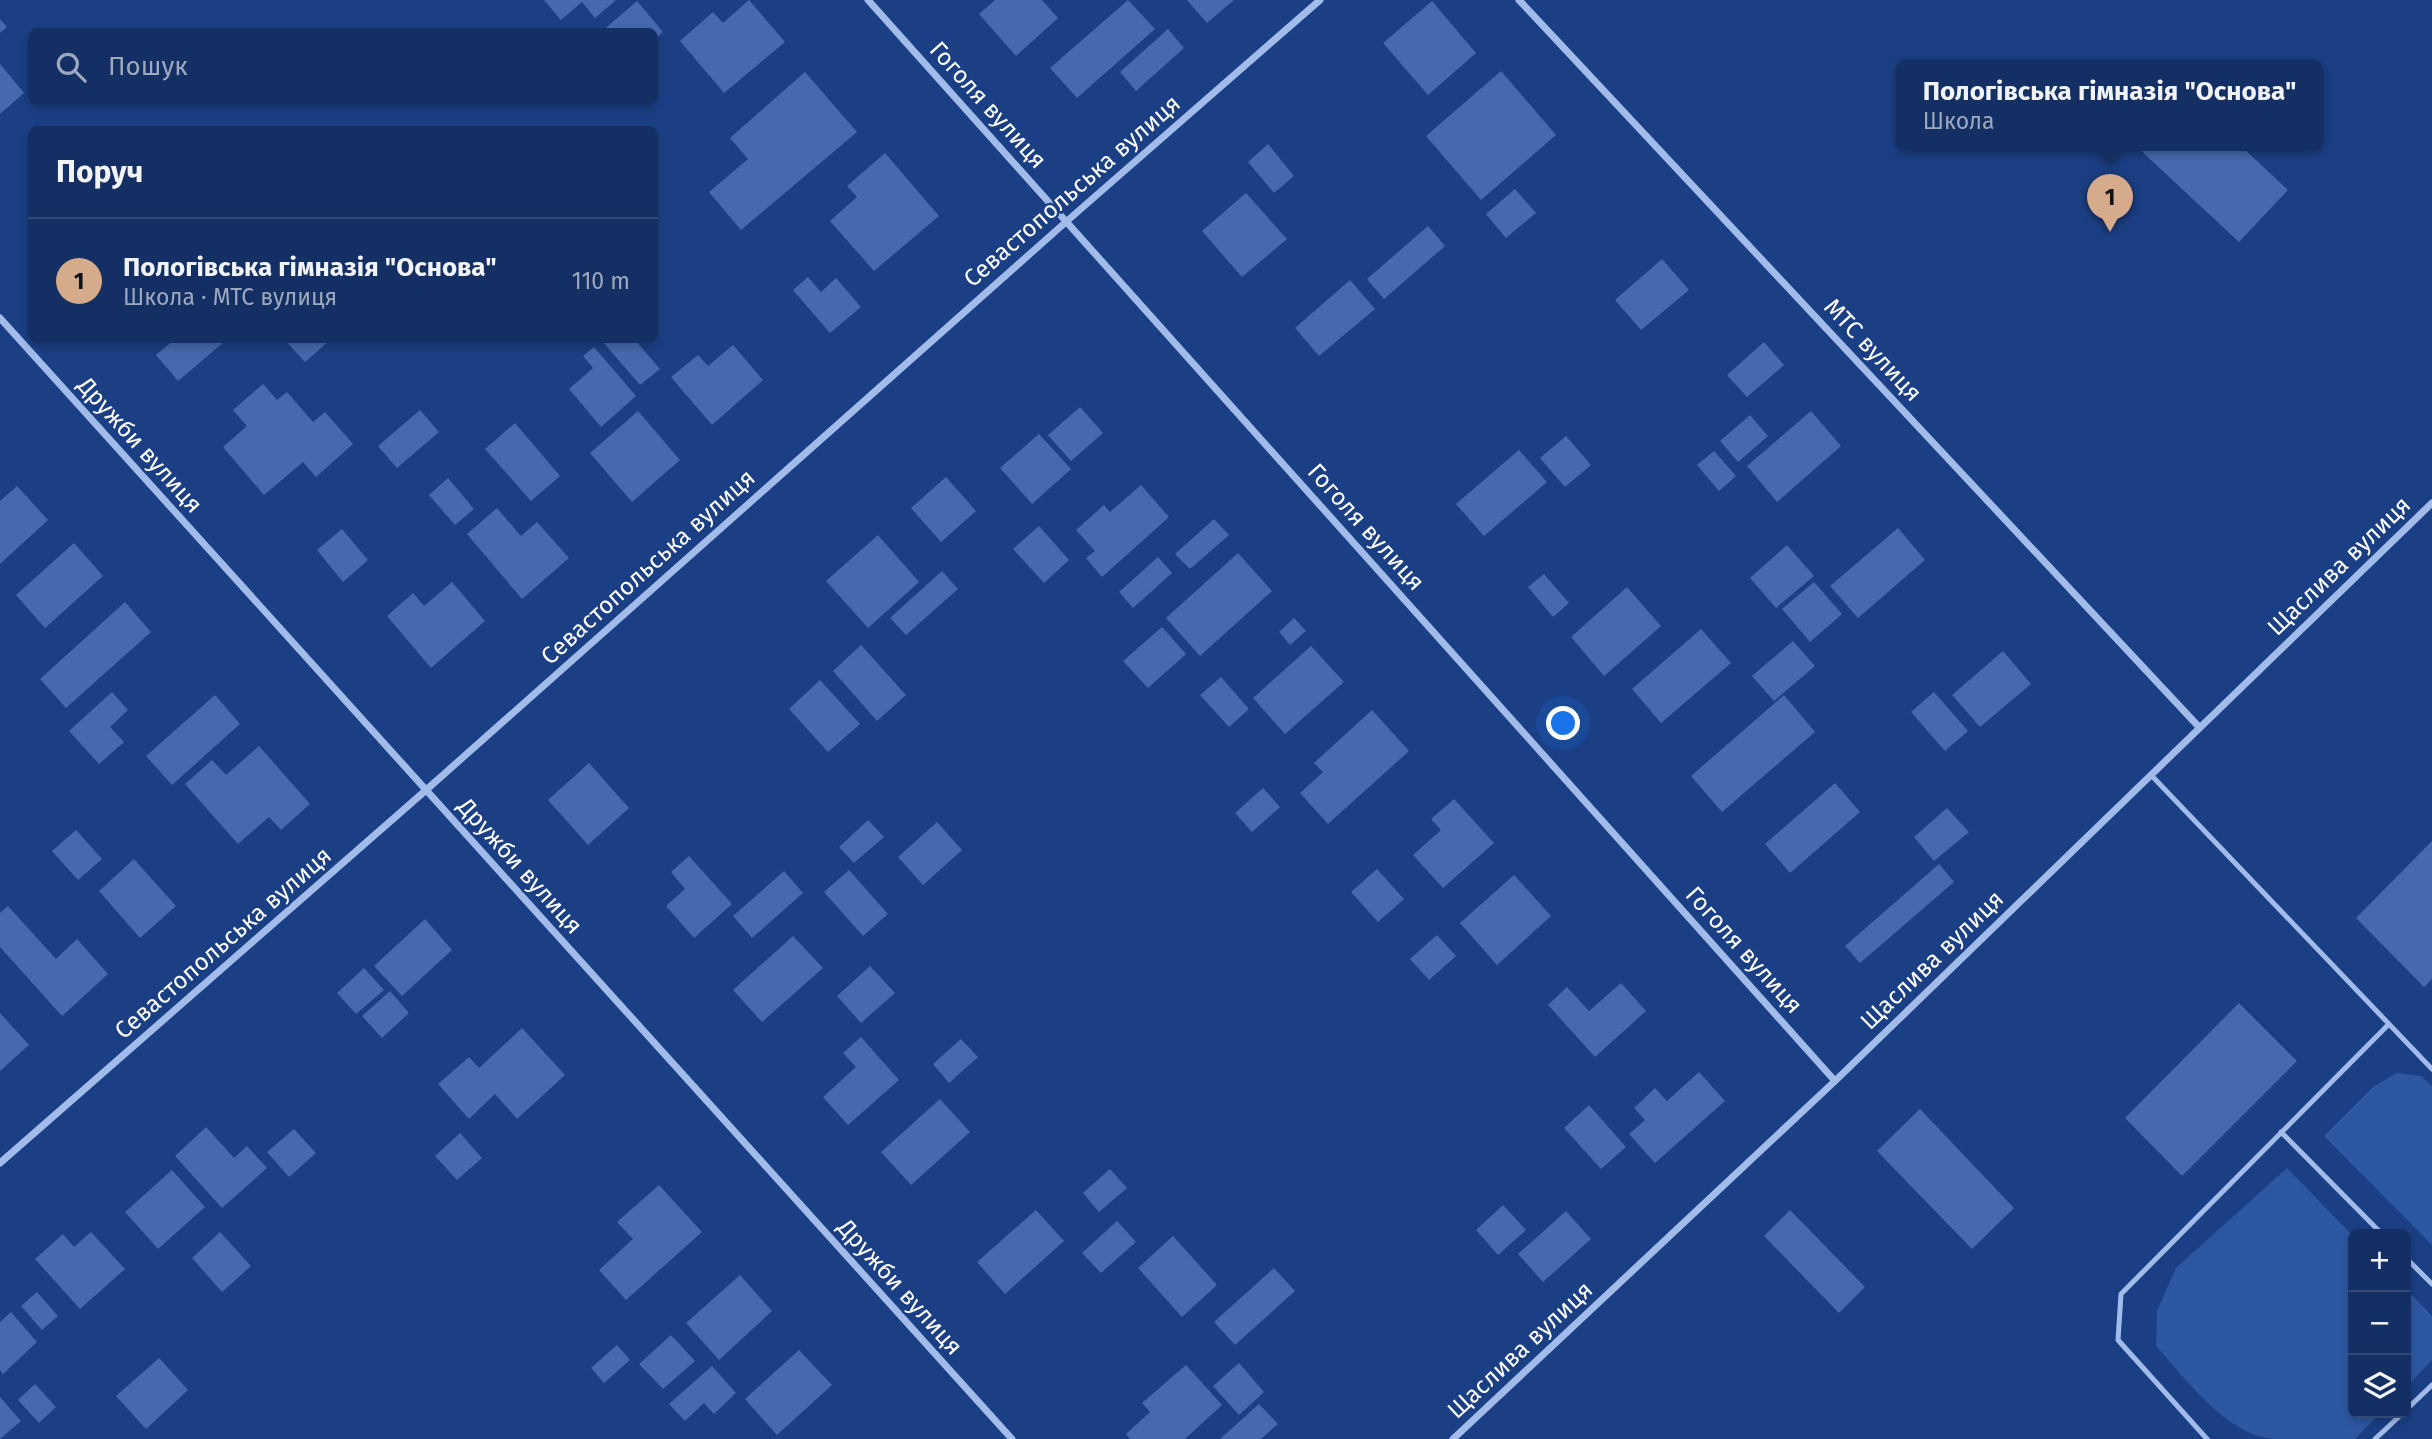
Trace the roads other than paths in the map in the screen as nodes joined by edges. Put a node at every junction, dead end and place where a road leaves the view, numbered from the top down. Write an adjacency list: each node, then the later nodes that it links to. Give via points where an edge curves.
1 (868, 0): 4 (street, Гоголя вулиця)
2 (1320, 0): 4 (street, Севастопольська вулиця)
3 (1519, 0): 7 (street, МТС вулиця)
4 (1067, 221): 9 (street, Севастопольська вулиця); 12 (street, Гоголя вулиця)
5 (0, 318): 9 (street, Дружби вулиця)
6 (2432, 503): 7 (street, Щаслива вулиця)
7 (2199, 727): 8 (street, Щаслива вулиця)
8 (2151, 775): 10 (lane); 12 (street, Щаслива вулиця)
9 (425, 791): 14 (street, Севастопольська вулиця); 21 (street, Дружби вулиця)
10 (2389, 1024): 11 (lane); 13 (lane)
11 (2432, 1069)
12 (1835, 1081): 22 (street, Щаслива вулиця)
13 (2281, 1132): 15 (lane); 23 (lane, via 2121,1294 2118,1340)
14 (0, 1163)
15 (2377, 1229)
16 (2411, 1263): 17 (lane)
17 (2432, 1284)
18 (2432, 1385): 19 (lane)
19 (2411, 1404)
20 (2397, 1418): 24 (lane)
21 (1012, 1439)
22 (1453, 1439)
23 (2207, 1439)
24 (2375, 1439)

